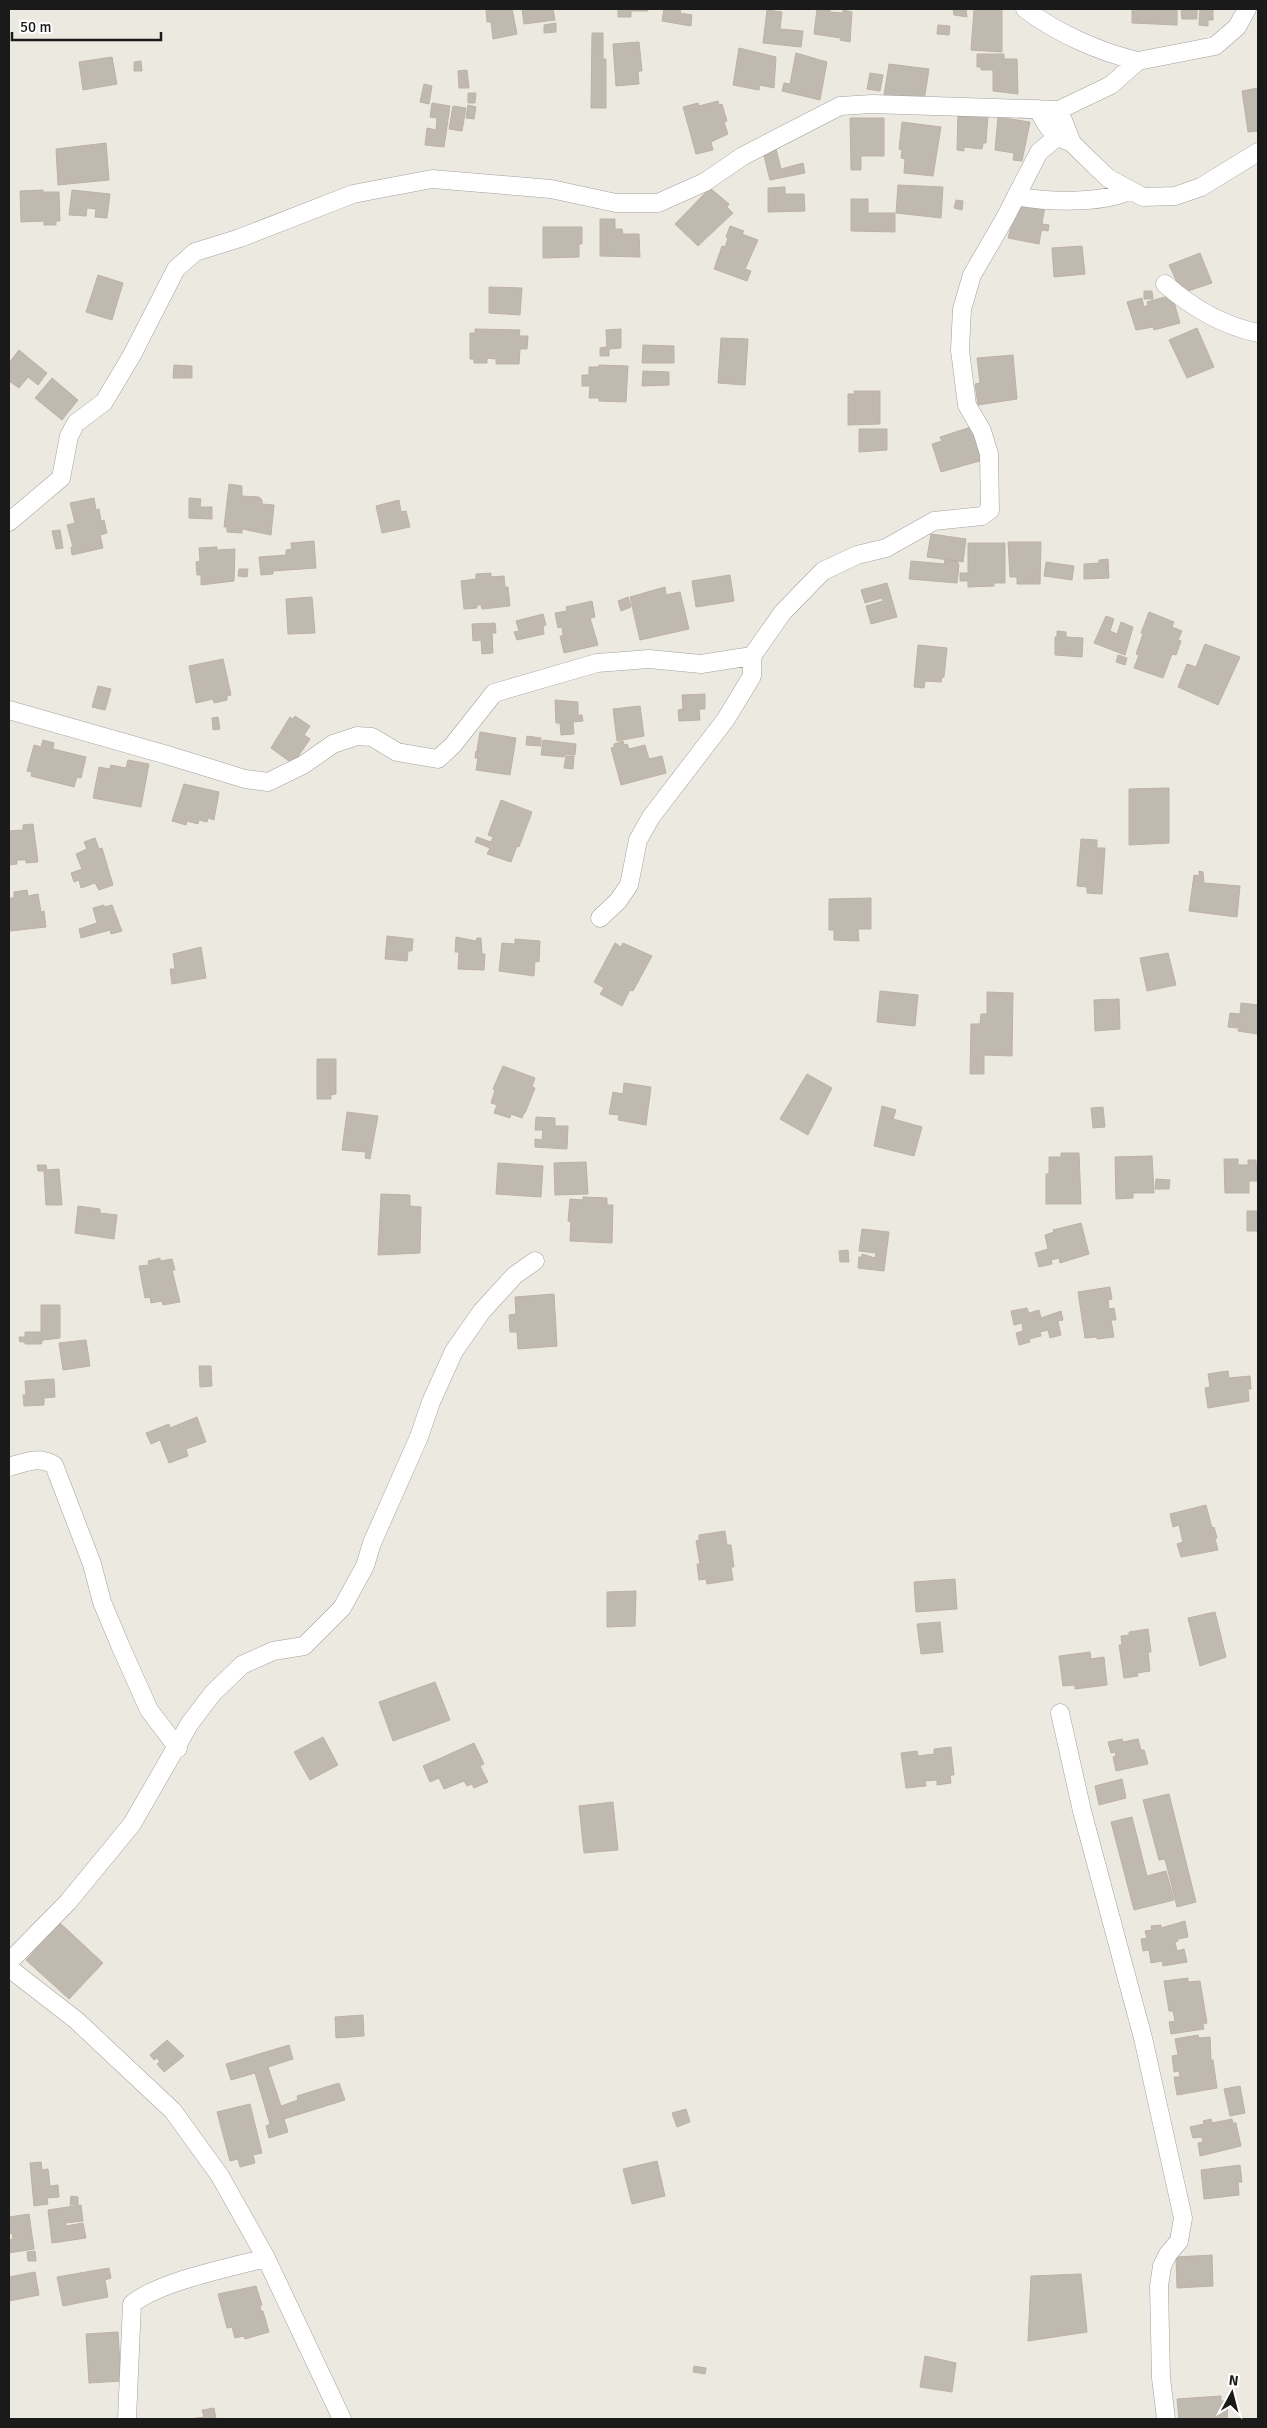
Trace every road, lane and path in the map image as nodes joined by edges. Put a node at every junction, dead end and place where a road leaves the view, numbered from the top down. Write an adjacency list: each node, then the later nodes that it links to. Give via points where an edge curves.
1 (1025, 9): 3 (street, via 1081,40 1117,56)
2 (1247, 9): 3 (street, via 1237,27 1214,46)
3 (1138, 61): 5 (street, via 1111,85)
4 (1038, 109): 5 (street); 6 (street, via 1046,126); 12 (street, via 840,106 744,156 705,182 658,202 616,203 551,189 432,179 353,194 195,252 176,268 104,402 76,423 68,436 61,478)
5 (1059, 110): 6 (street)
6 (1065, 140): 8 (street, via 1108,178); 9 (street, via 1039,152)
7 (1258, 152): 8 (street, via 1201,187 1175,196 1143,196)
8 (1129, 191): 9 (street, via 1096,198 1048,200)
9 (1016, 196): 13 (street, via 972,275 962,310 960,350 967,405 982,431 989,454 990,510 982,516 934,521 886,548 857,555 823,571 783,612)
10 (1166, 284): 11 (street, via 1184,301 1240,329)
11 (1258, 333)
12 (9, 522)
13 (752, 656): 14 (street, via 701,664 650,659 597,663 494,693 438,759 397,752 372,737 357,736 334,744 303,765 268,782 246,780); 15 (street, via 752,676 726,718 651,817 638,840 629,885)
14 (9, 710)
15 (600, 918)
16 (535, 1261): 19 (street, via 515,1275 482,1311 454,1351 365,1566 342,1608 304,1646 273,1651 242,1665 213,1693 190,1723)
17 (9, 1468): 19 (street, via 34,1459 54,1465 120,1646 150,1710)
18 (1060, 1713): 25 (street, via 1082,1811 1143,2038 1183,2218 1179,2241 1162,2266 1159,2286 1161,2378)
19 (178, 1748): 20 (street, via 132,1824 68,1902)
20 (9, 1962)
21 (9, 1968): 22 (street, via 76,2020 173,2111 220,2176)
22 (266, 2258): 23 (street, via 142,2295 132,2304); 24 (street)
23 (127, 2419)
24 (342, 2419)
25 (1166, 2419)

